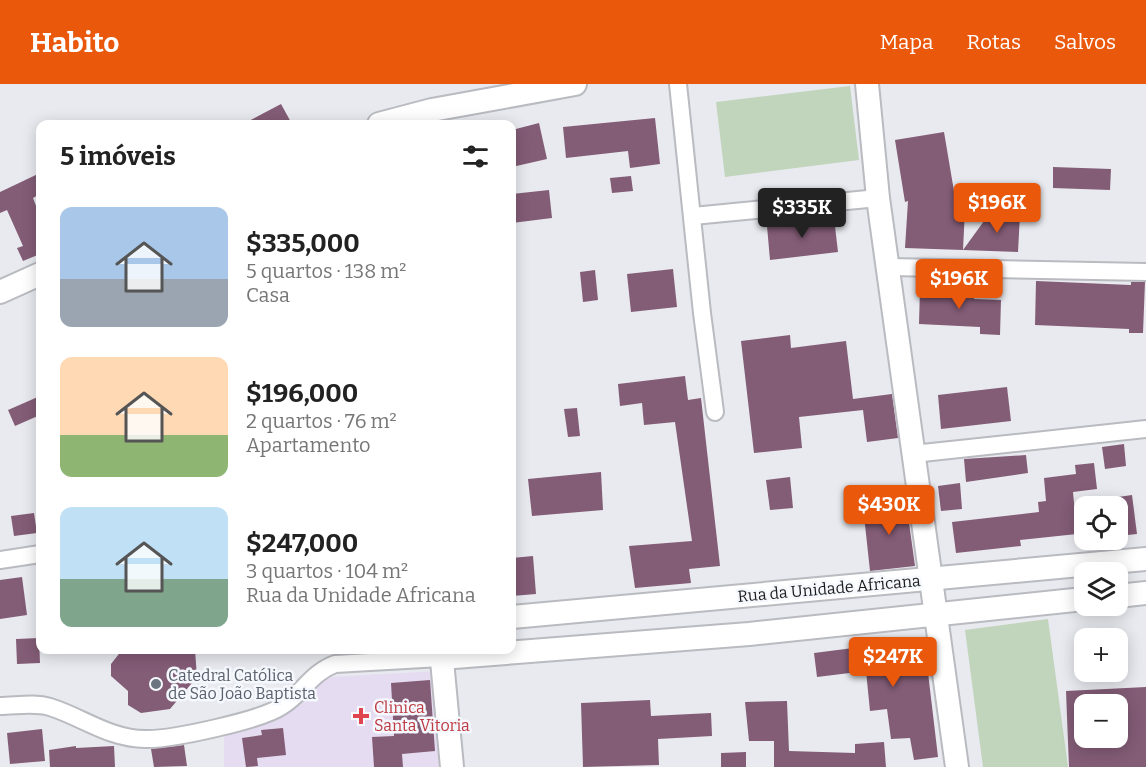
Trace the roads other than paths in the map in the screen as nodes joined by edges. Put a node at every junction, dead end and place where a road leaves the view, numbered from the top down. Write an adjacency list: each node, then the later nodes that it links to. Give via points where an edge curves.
1 (575, 84): 4 (street)
2 (678, 84): 6 (street)
3 (867, 84): 5 (street)
4 (397, 120)
5 (878, 198): 6 (street); 7 (street)
6 (693, 216): 11 (street)
7 (889, 267): 8 (street); 13 (street)
8 (1146, 273)
9 (36, 276): 10 (street)
10 (0, 292)
11 (715, 412)
12 (1146, 429): 13 (street)
13 (913, 454): 17 (street)
14 (36, 555): 16 (street)
15 (1146, 559): 17 (street, Rua da Unidade Africana)
16 (0, 560)
17 (929, 579): 21 (street); 22 (street, Rua da Unidade Africana)
18 (1146, 593): 19 (street)
19 (1128, 595)
20 (1074, 600): 21 (street)
21 (934, 613): 23 (street, via 749,634); 27 (street)
22 (516, 617)
23 (516, 649)
24 (441, 654): 25 (street, via 335,664 322,669 271,712 200,732 145,740 115,734 51,707); 26 (street)
25 (0, 706)
26 (452, 767)
27 (957, 767)

